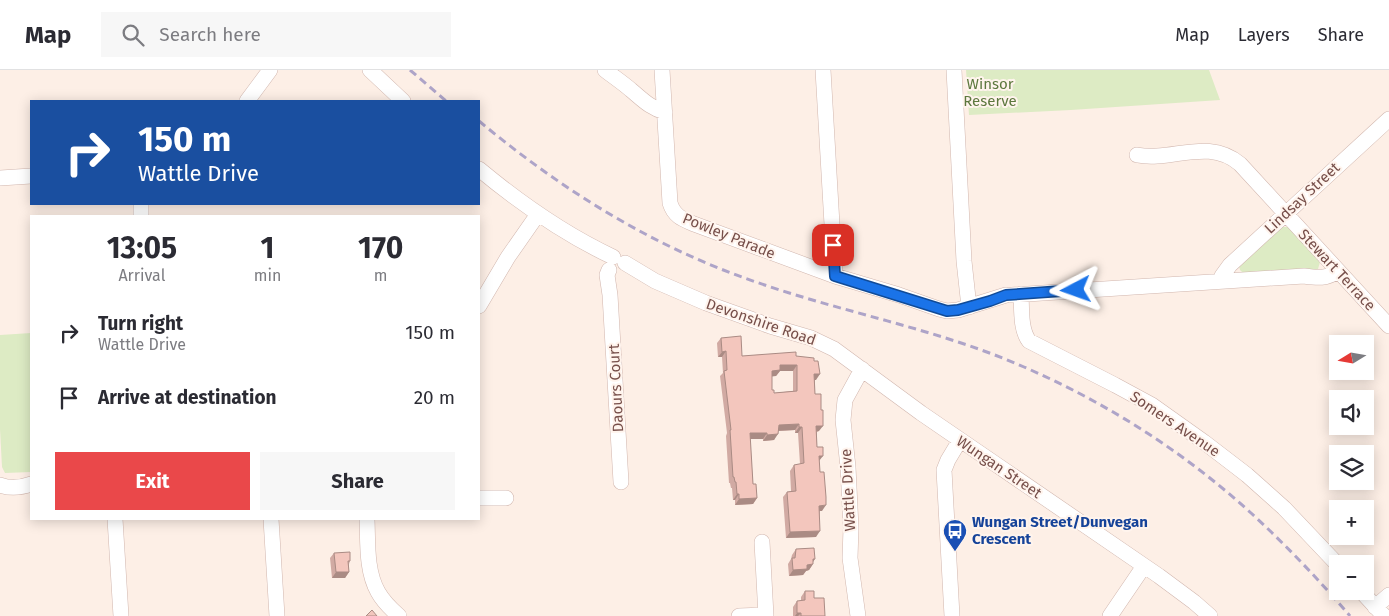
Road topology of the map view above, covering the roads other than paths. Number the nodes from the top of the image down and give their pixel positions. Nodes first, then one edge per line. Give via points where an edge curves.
1 (270, 70) edge
2 (370, 70) edge
3 (605, 70) edge
4 (662, 70) edge
5 (823, 70) edge
6 (954, 70) edge
7 (632, 91) junction
8 (664, 96) junction
9 (248, 100) edge
10 (402, 100) edge
11 (665, 112) junction
12 (1389, 118) edge
13 (1137, 155) dead end
14 (480, 170) edge
15 (30, 176) edge
16 (0, 178) edge
17 (535, 211) junction
18 (1285, 214) junction
19 (615, 267) junction
20 (1335, 267) junction
21 (835, 276) junction
22 (1221, 281) junction
23 (1014, 294) junction
24 (969, 302) junction
25 (480, 304) edge
26 (1389, 326) edge
27 (862, 369) junction
28 (960, 440) junction
29 (0, 478) edge
30 (621, 482) dead end
31 (30, 484) edge
32 (30, 484) edge
33 (0, 485) edge
34 (480, 498) edge
35 (506, 498) dead end
36 (115, 520) edge
37 (271, 520) edge
38 (367, 520) edge
39 (762, 542) dead end
40 (1329, 555) edge
41 (1144, 566) junction
42 (1389, 595) edge
43 (1370, 600) edge
44 (1380, 611) edge
45 (766, 615) edge
46 (121, 616) edge
47 (277, 616) edge
48 (399, 616) edge
49 (739, 616) edge
50 (858, 616) edge
51 (952, 616) edge
52 (1110, 616) edge
53 (1210, 616) edge

1 - 9 street
2 - 10 street
3 - 7 street
4 - 8 street, Powley Parade
5 - 21 street
6 - 24 street
7 - 8 street
7 - 11 street via 646,104
8 - 11 street, Powley Parade
11 - 21 street, Powley Parade via 669,195 674,213 694,224
12 - 18 street, Lindsay Street
13 - 18 street, Stewart Terrace via 1148,157 1193,151 1222,153 1240,164
14 - 17 street, Devonshire Road
15 - 16 street
17 - 19 street, Devonshire Road
17 - 25 street
18 - 20 street, Stewart Terrace
18 - 22 street, Lindsay Street via 1230,265
19 - 27 street, Devonshire Road via 715,307 811,338 834,349
19 - 30 street, Daours Court via 610,295
20 - 22 street via 1304,276
20 - 26 street, Stewart Terrace
21 - 24 street via 947,311 958,310
22 - 23 street
23 - 24 street
23 - 40 street, Somers Avenue via 1029,340 1152,405 1204,442 1277,501
27 - 28 street, Wungan Street
27 - 50 street, Wattle Drive via 845,400 843,420 852,528 850,558
28 - 41 street, Wungan Street
28 - 51 street via 944,470
29 - 31 street
32 - 33 street via 13,488
34 - 35 street
36 - 46 street
37 - 47 street
38 - 48 street via 373,581 382,598
39 - 45 street
41 - 52 street
41 - 53 street, Wungan Street
42 - 44 street
43 - 44 street
45 - 49 street

